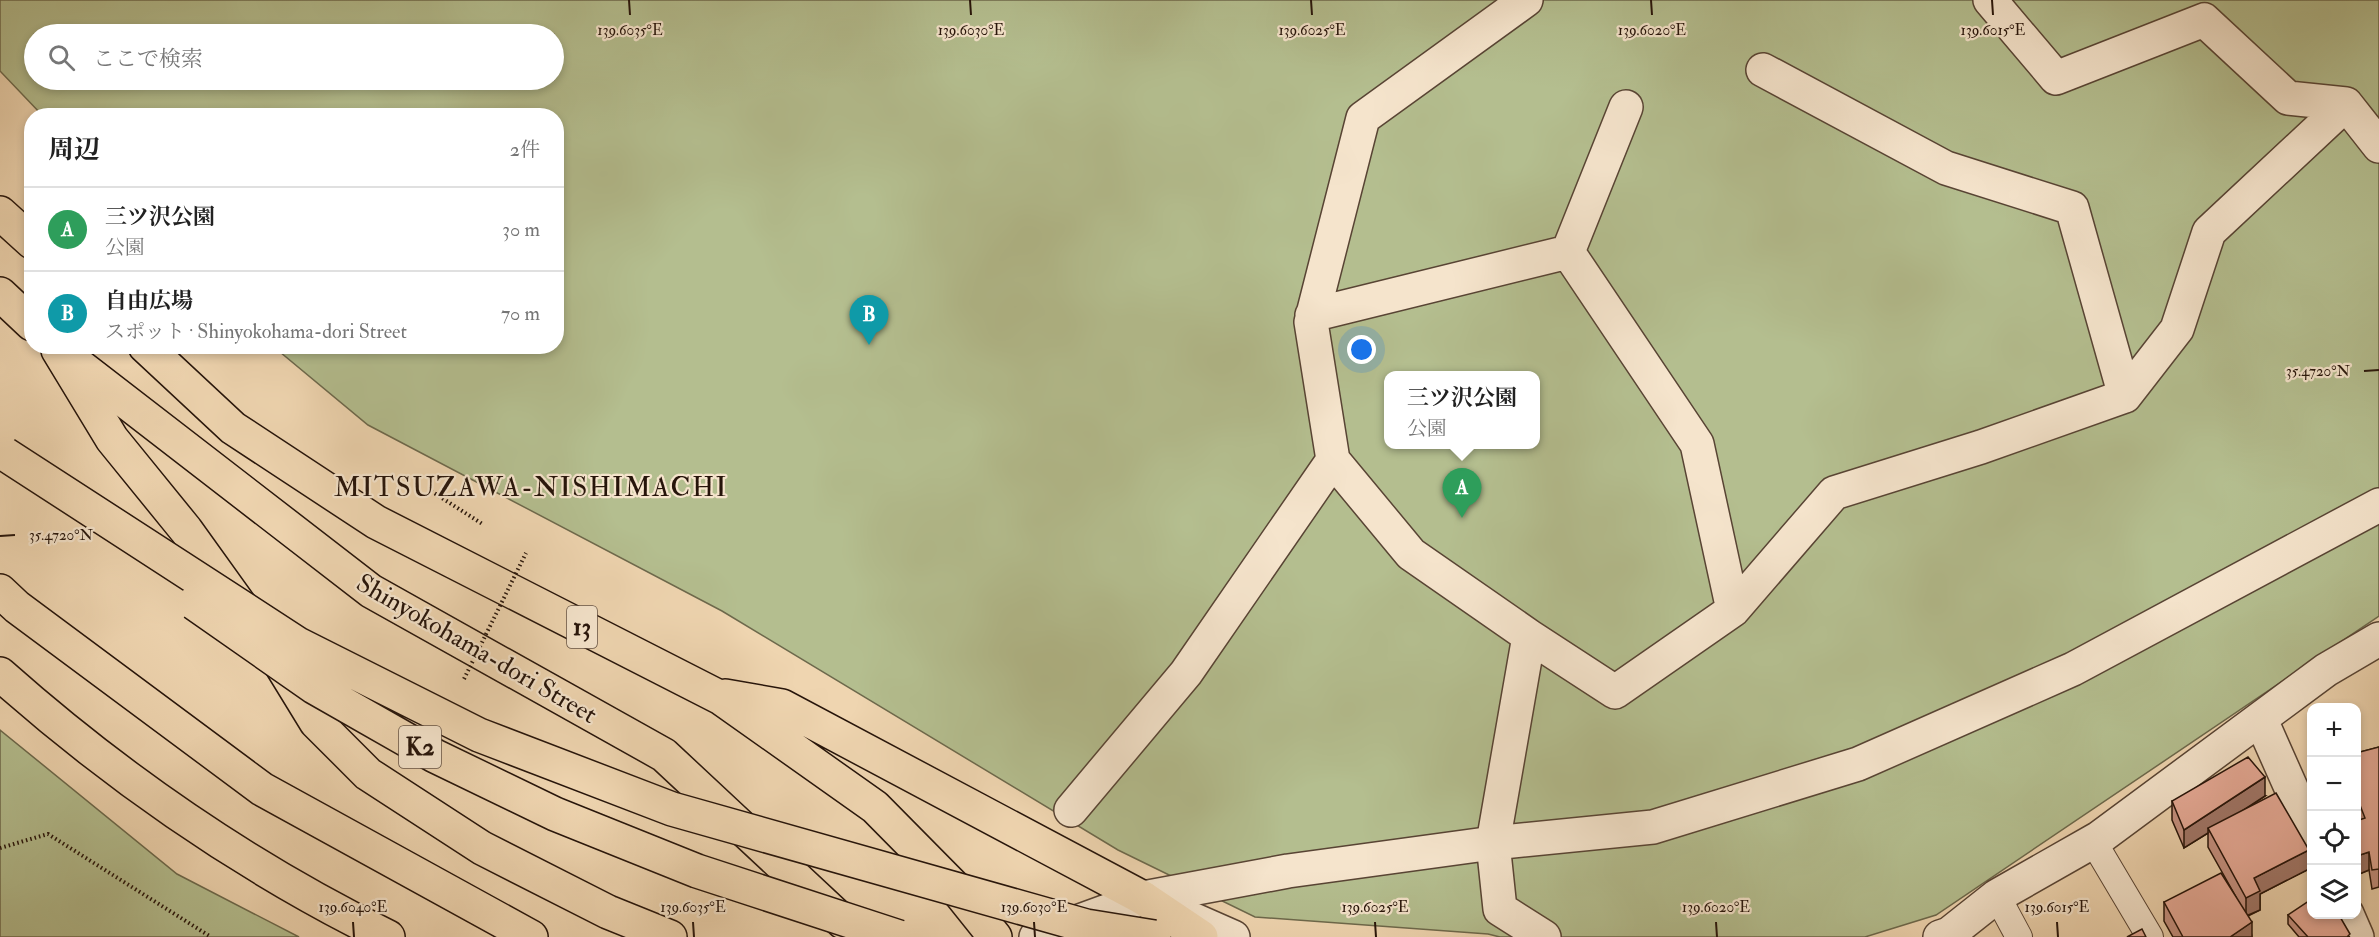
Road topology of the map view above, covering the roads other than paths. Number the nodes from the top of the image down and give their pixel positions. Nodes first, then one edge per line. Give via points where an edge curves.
1 (1526, 0) edge
2 (1990, 0) edge
3 (1763, 70) dead end
4 (2346, 104) junction
5 (1626, 107) dead end
6 (2379, 146) edge
7 (0, 213) edge
8 (24, 235) edge
9 (1568, 252) junction
10 (0, 294) edge
11 (1312, 315) junction
12 (24, 316) edge
13 (61, 354) edge
14 (65, 354) edge
15 (154, 354) edge
16 (2125, 396) junction
17 (2, 452) edge
18 (1333, 460) junction
19 (2379, 505) edge
20 (0, 591) edge
21 (1733, 610) junction
22 (1529, 636) junction
23 (2379, 639) edge
24 (0, 674) edge
25 (711, 693) junction
26 (2261, 720) junction
27 (1071, 810) dead end
28 (2307, 824) edge
29 (2093, 841) junction
30 (1493, 843) junction
31 (1997, 896) junction
32 (1143, 898) junction
33 (2349, 919) edge
34 (388, 937) edge
35 (531, 937) edge
36 (670, 937) edge
37 (860, 937) edge
38 (899, 937) edge
39 (995, 937) edge
40 (1036, 937) edge
41 (1154, 937) edge
42 (1201, 937) edge
43 (1233, 937) edge
44 (1544, 937) edge
45 (1940, 937) edge
46 (2019, 937) edge
47 (2150, 937) edge
48 (2357, 937) edge

1 - 11 street via 1363,118
2 - 4 street via 2056,78 2204,20 2288,98
3 - 16 street via 1946,168 2072,208
4 - 6 street
4 - 16 street via 2209,232 2177,329
5 - 9 street
7 - 8 main road
9 - 11 street
9 - 21 street via 1697,444
10 - 12 main road
11 - 18 street
13 - 36 main road via 112,439 193,539 269,646 316,722 368,774 482,848 608,912
14 - 37 main road, Shinyokohama-dori Street via 371,591 664,756
15 - 25 main road, 13 via 234,428 376,522
16 - 21 street via 1834,493
17 - 38 main road, K2, bridge via 181,593 285,667 435,756 555,814 697,871
17 - 41 main road, bridge via 298,644 479,735 672,809 1086,926
18 - 22 street via 1411,554
18 - 27 street via 1186,673
19 - 30 street via 2073,669 1858,764 1653,827
20 - 35 main road via 262,789
21 - 22 street via 1615,692
22 - 30 street
23 - 26 street via 2326,670
24 - 34 main road via 43,712 166,804 255,863
25 - 32 main road via 782,706
25 - 39 main road, 13 via 876,807 958,892
26 - 28 street
26 - 29 street
29 - 31 street
29 - 47 lane
30 - 32 street via 1288,871
30 - 44 street via 1500,909
31 - 45 street
31 - 46 lane
32 - 40 street
32 - 42 main road
32 - 43 street
33 - 48 street

